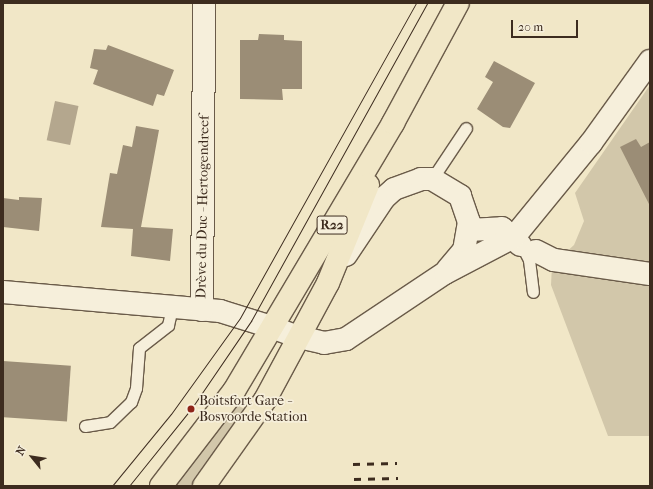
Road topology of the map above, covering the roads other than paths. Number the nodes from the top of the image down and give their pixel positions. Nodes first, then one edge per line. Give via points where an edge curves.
1 (204, 3) edge
2 (458, 3) edge
3 (650, 61) edge
4 (393, 123) junction
5 (466, 128) dead end
6 (432, 179) junction
7 (469, 230) junction
8 (525, 246) junction
9 (445, 273) junction
10 (650, 274) edge
11 (328, 283) junction
12 (3, 292) edge
13 (533, 292) dead end
14 (172, 307) junction
15 (202, 310) junction
16 (271, 327) junction
17 (299, 337) junction
18 (84, 426) dead end
19 (161, 486) edge
20 (204, 486) edge

1 - 15 street, Drève du Duc - Hertogendreef
2 - 4 main road, R22
3 - 8 street via 591,143
4 - 11 main road, R22
4 - 16 main road, R22
5 - 6 lane
6 - 7 street via 460,196 466,206
6 - 11 street via 408,183 384,198
7 - 8 street via 502,228
7 - 9 street via 464,250
8 - 9 street
8 - 10 street via 554,260
8 - 13 lane
9 - 17 street, Drève du Duc - Hertogendreef via 346,339 324,342
11 - 17 main road, R22
12 - 14 street
14 - 15 street
14 - 18 lane via 168,325 139,348 136,388 131,402 110,422
15 - 16 street, Drève du Duc - Hertogendreef via 227,312
16 - 17 street, Drève du Duc - Hertogendreef
16 - 19 main road, R22 via 234,391
17 - 20 main road, R22 via 263,404

